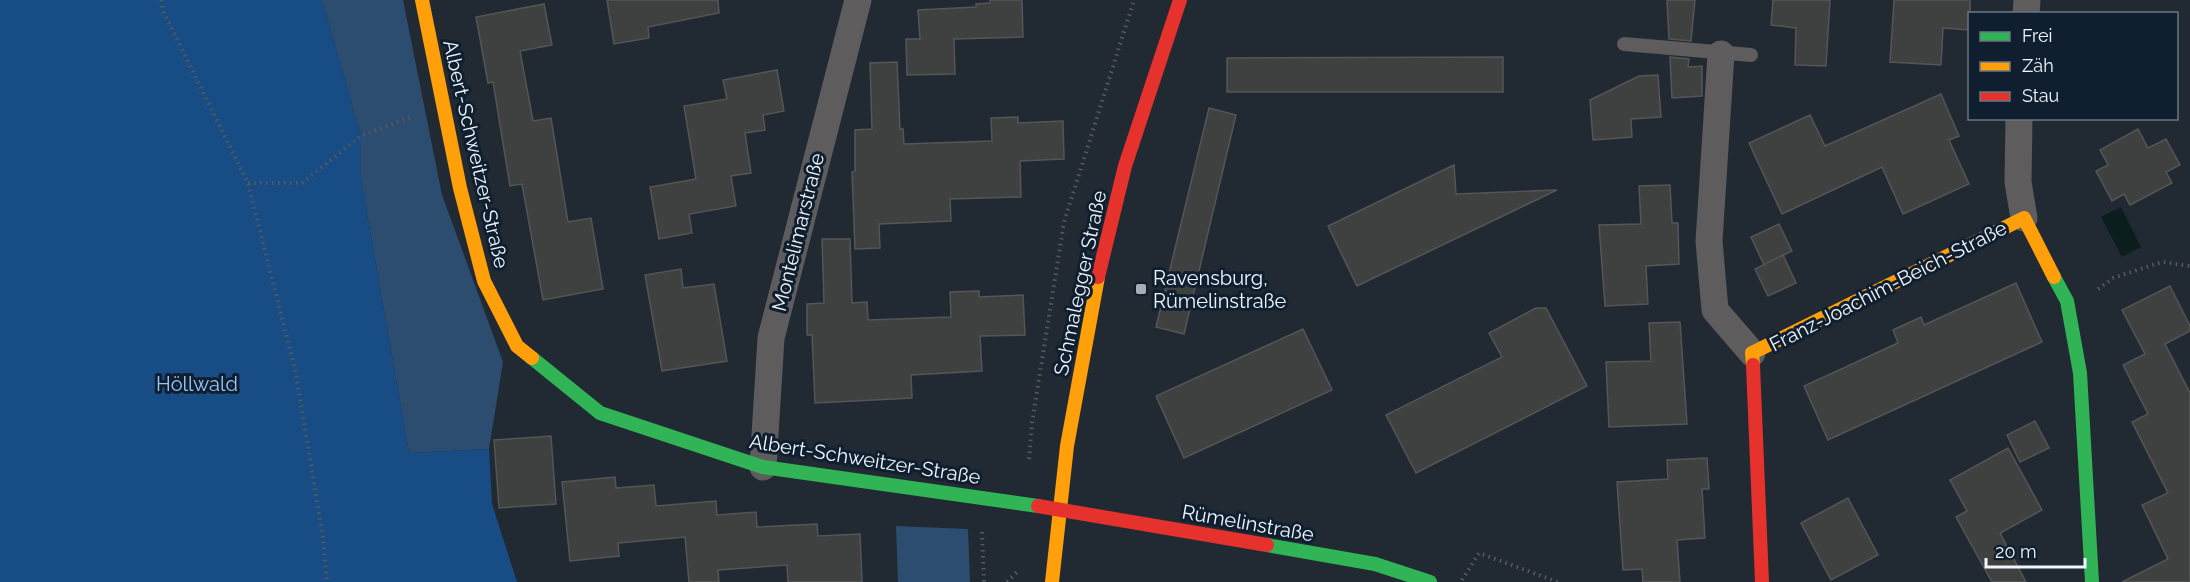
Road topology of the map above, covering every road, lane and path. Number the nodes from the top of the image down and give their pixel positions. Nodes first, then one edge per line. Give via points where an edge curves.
1 (161, 0) edge
2 (422, 0) edge
3 (858, 0) edge
4 (1180, 0) edge
5 (1624, 44) dead end
6 (1720, 54) junction
7 (1750, 55) dead end
8 (441, 105) junction
9 (2019, 120) edge
10 (248, 183) junction
11 (2024, 218) junction
12 (2190, 266) edge
13 (2067, 301) junction
14 (1752, 353) junction
15 (763, 467) junction
16 (981, 498) junction
17 (1058, 509) junction
18 (327, 582) edge
19 (984, 582) edge
20 (1052, 582) edge
21 (1430, 582) edge
22 (1461, 582) edge
23 (1558, 582) edge
24 (1762, 582) edge
25 (2092, 582) edge

1 - 10 path
2 - 8 street, Albert-Schweitzer-Straße
3 - 15 street, Montelimarstraße via 771,338
4 - 17 street, Schmalegger Straße via 1110,220
5 - 6 lane
6 - 7 lane
6 - 14 street, Franz-Joachim-Beich-Straße via 1709,241 1715,310
8 - 10 path via 362,136 302,183
8 - 15 street, Albert-Schweitzer-Straße via 484,281 517,346 600,413
9 - 11 street, Franz-Joachim-Beich-Straße via 2018,182
10 - 18 path via 296,374
11 - 13 street, Franz-Joachim-Beich-Straße
11 - 14 street, Franz-Joachim-Beich-Straße
12 - 13 path via 2162,262 2113,278 2092,294
13 - 25 street, Franz-Joachim-Beich-Straße via 2080,373
14 - 24 street, Franz-Joachim-Beich-Straße
15 - 16 street, Albert-Schweitzer-Straße
16 - 17 street, Albert-Schweitzer-Straße
16 - 19 path
17 - 20 street, Schmalegger Straße
17 - 21 street, Rümelinstraße via 1375,564
22 - 23 path via 1479,553

